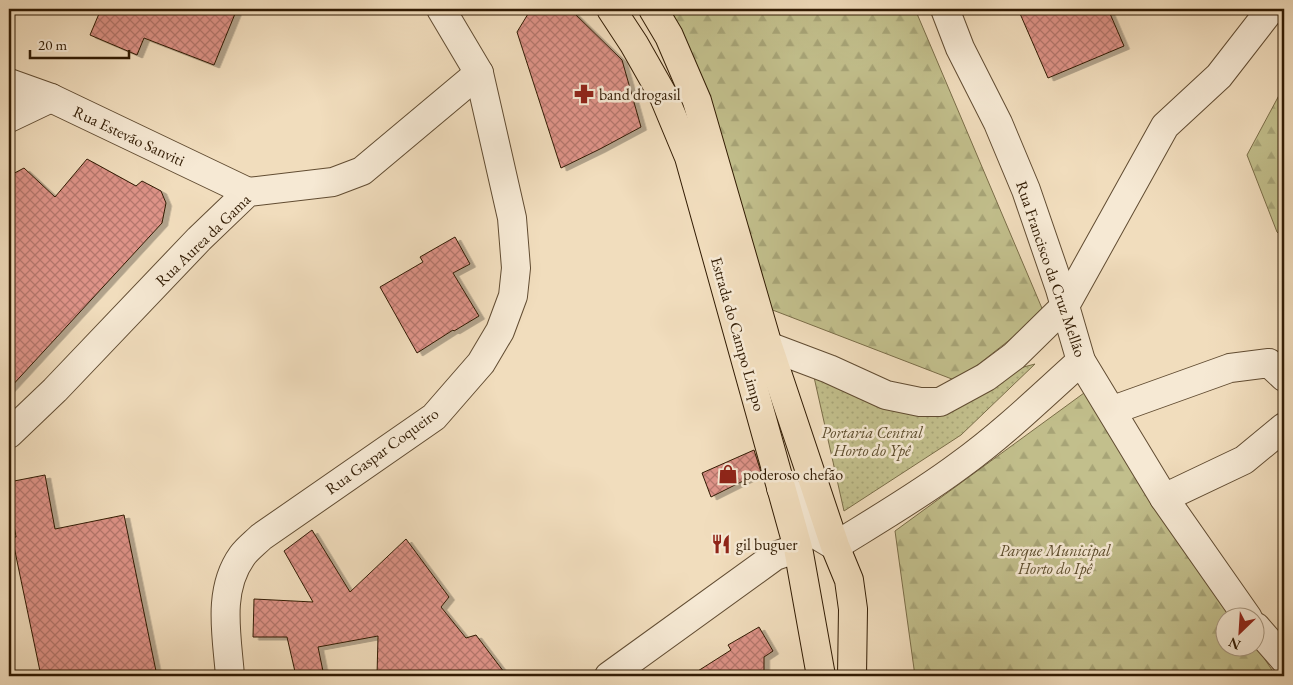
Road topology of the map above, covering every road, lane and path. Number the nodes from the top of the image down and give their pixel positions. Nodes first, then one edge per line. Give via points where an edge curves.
1 (441, 9) edge
2 (611, 9) edge
3 (653, 9) edge
4 (945, 9) edge
5 (1271, 9) edge
6 (479, 73) junction
7 (9, 83) edge
8 (51, 98) junction
9 (9, 118) edge
10 (248, 192) junction
11 (1065, 306) junction
12 (768, 346) junction
13 (1081, 361) junction
14 (1284, 377) edge
15 (1113, 410) junction
16 (1284, 427) edge
17 (9, 434) edge
18 (781, 488) junction
19 (1164, 498) junction
20 (835, 546) junction
21 (798, 548) junction
22 (1241, 608) edge
23 (1266, 638) edge
24 (1284, 659) edge
25 (230, 676) edge
26 (609, 676) edge
27 (821, 676) edge
28 (852, 676) edge

1 - 6 street, Rua Gaspar Coqueiro
2 - 18 main road, Estrada do Campo Limpo via 664,97 689,157
3 - 12 main road, Estrada do Campo Limpo via 669,36 697,101
4 - 11 street, Rua Francisco da Cruz Mellão via 1026,190
5 - 11 street via 1219,76 1165,126
6 - 10 street, Rua Aurea da Gama via 362,171 333,182
6 - 25 street, Rua Gaspar Coqueiro via 512,218 516,268 513,296 500,331 481,364 434,417 261,537 242,556 229,580 225,602
7 - 8 street, Rua Estevão Sanviti
8 - 9 street
8 - 10 street, Rua Estevão Sanviti
10 - 17 street, Rua Aurea da Gama
11 - 12 street via 1014,356 986,377 940,402 920,402 886,395
11 - 13 street, Rua Francisco da Cruz Mellão
12 - 20 main road, Estrada do Campo Limpo
13 - 15 street, Rua Francisco da Cruz Mellão
13 - 20 street via 961,465
14 - 15 street via 1269,363 1230,368
15 - 19 street, Rua Francisco da Cruz Mellão
16 - 19 street via 1244,460
18 - 20 street via 803,500 815,534
18 - 21 main road, Estrada do Campo Limpo
19 - 22 street, Rua Francisco da Cruz Mellão
20 - 28 main road, Estrada do Campo Limpo via 849,580 853,609
21 - 26 street via 775,556
21 - 27 main road, Estrada do Campo Limpo
23 - 24 street

